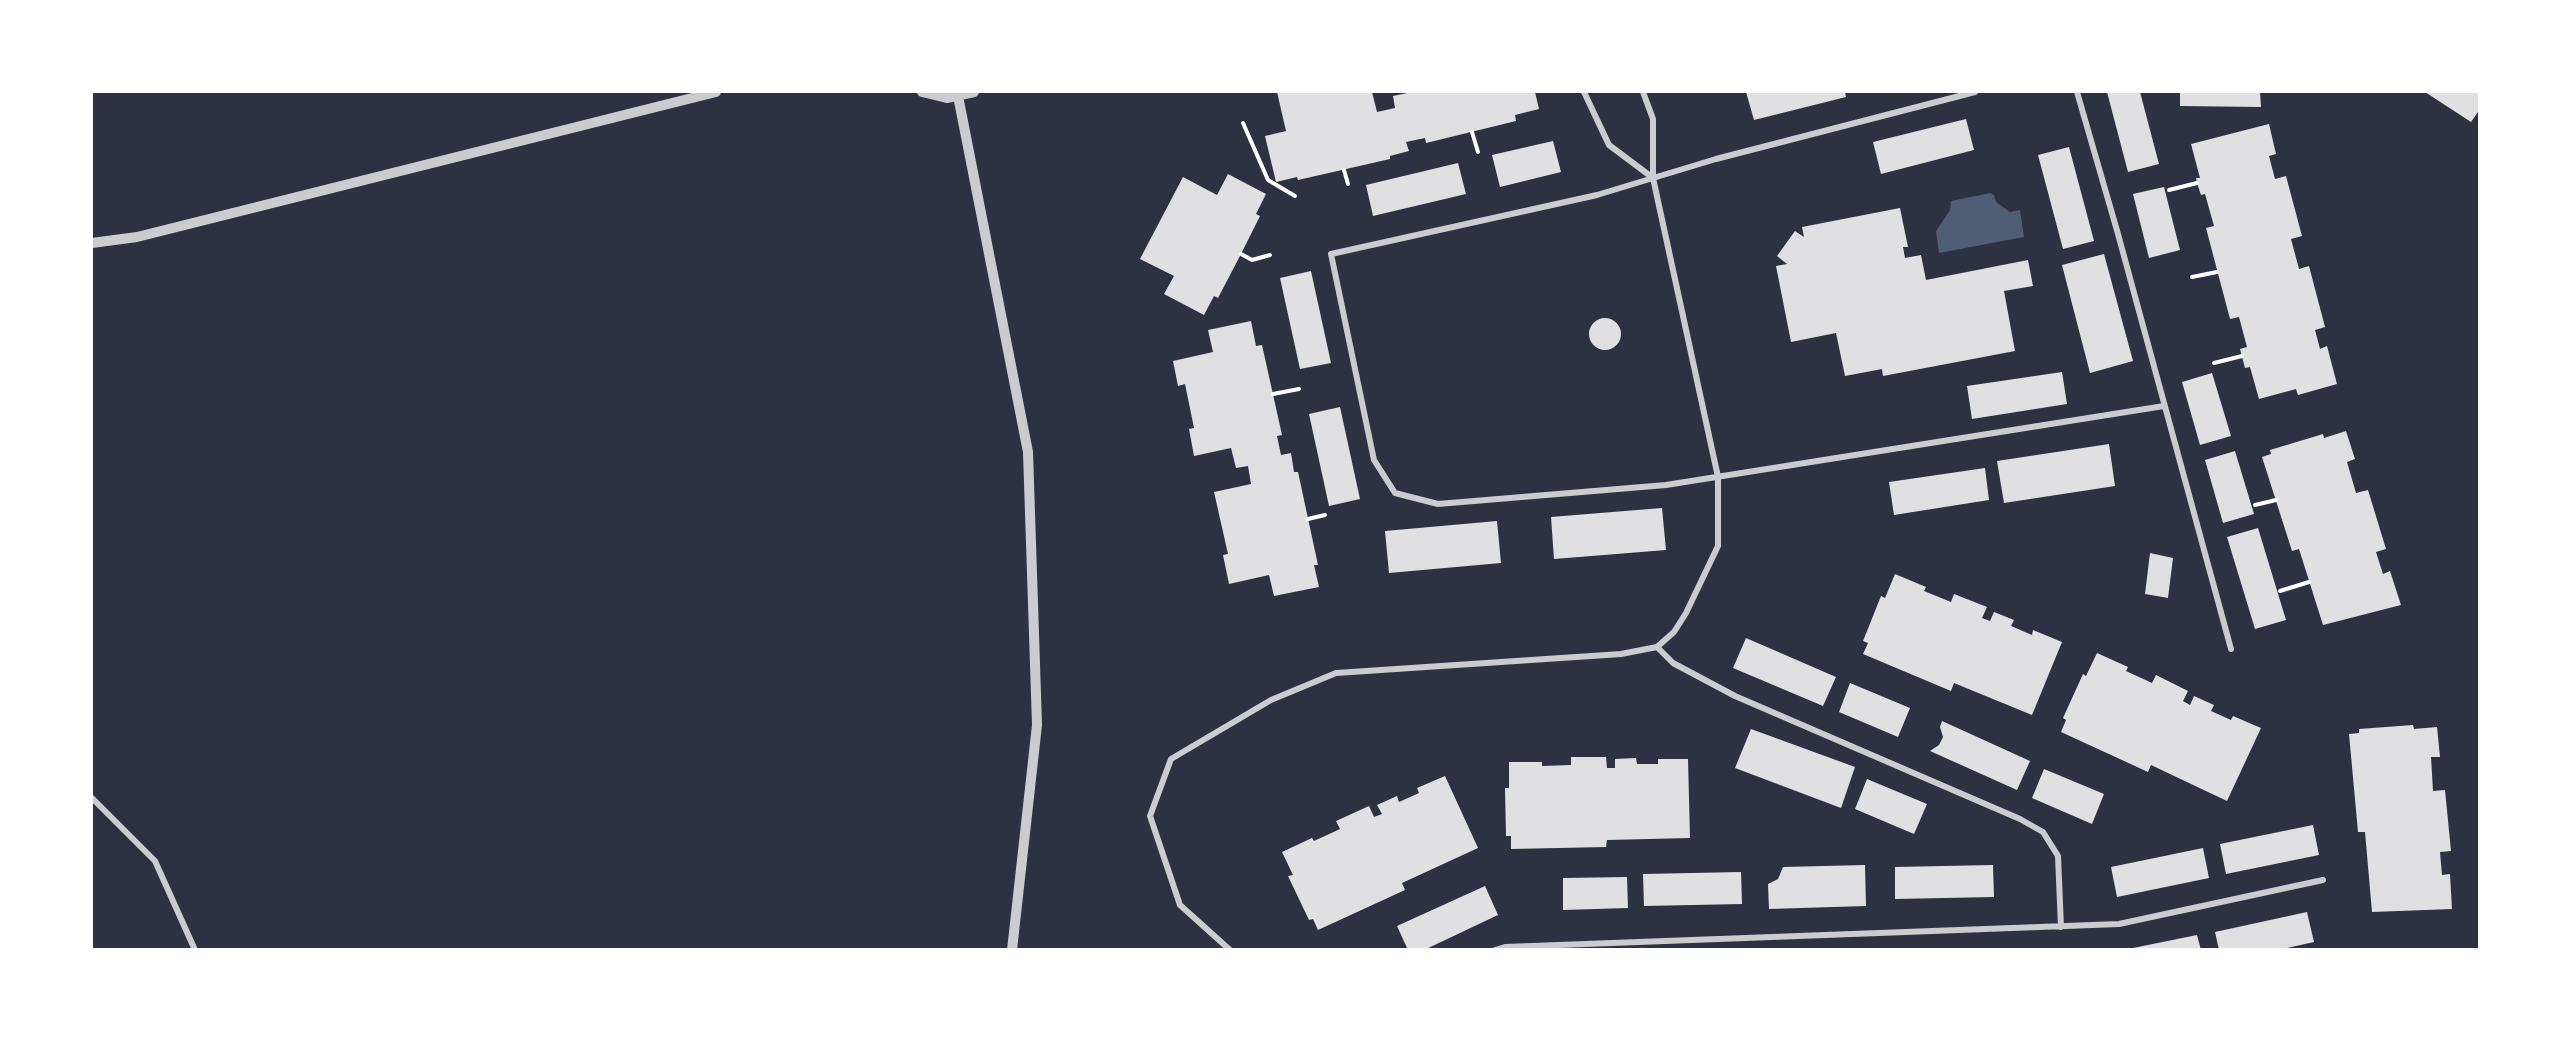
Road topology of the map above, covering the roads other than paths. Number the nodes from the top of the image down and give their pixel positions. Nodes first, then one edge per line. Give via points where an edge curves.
1 (716, 92) edge
2 (922, 92) edge
3 (974, 92) edge
4 (1584, 92) edge
5 (1643, 92) edge
6 (1975, 92) edge
7 (2077, 92) edge
8 (958, 96) junction
9 (1653, 178) junction
10 (92, 243) edge
11 (2164, 406) junction
12 (1718, 477) junction
13 (1656, 647) junction
14 (2231, 649) dead end
15 (92, 798) edge
16 (2323, 880) dead end
17 (2061, 927) junction
18 (195, 950) edge
19 (1012, 950) edge
20 (1230, 950) edge
21 (1495, 950) edge

1 - 10 street via 137,237
2 - 8 street via 947,98
3 - 8 street
4 - 9 street via 1609,145
5 - 9 street via 1653,119
6 - 9 street
7 - 11 street
8 - 19 street via 1028,452 1037,726
9 - 12 street
9 - 12 street via 1597,195 1331,255 1374,460 1395,493 1438,504
11 - 12 street
11 - 14 street
12 - 13 street via 1718,546 1686,614 1674,632
13 - 17 street via 1673,663 1736,696 2043,832 2058,856
13 - 20 street via 1568,659 1336,673 1271,700 1171,759 1150,816 1180,905
15 - 18 street via 155,861
16 - 17 street via 2119,924
17 - 21 street via 1505,946

